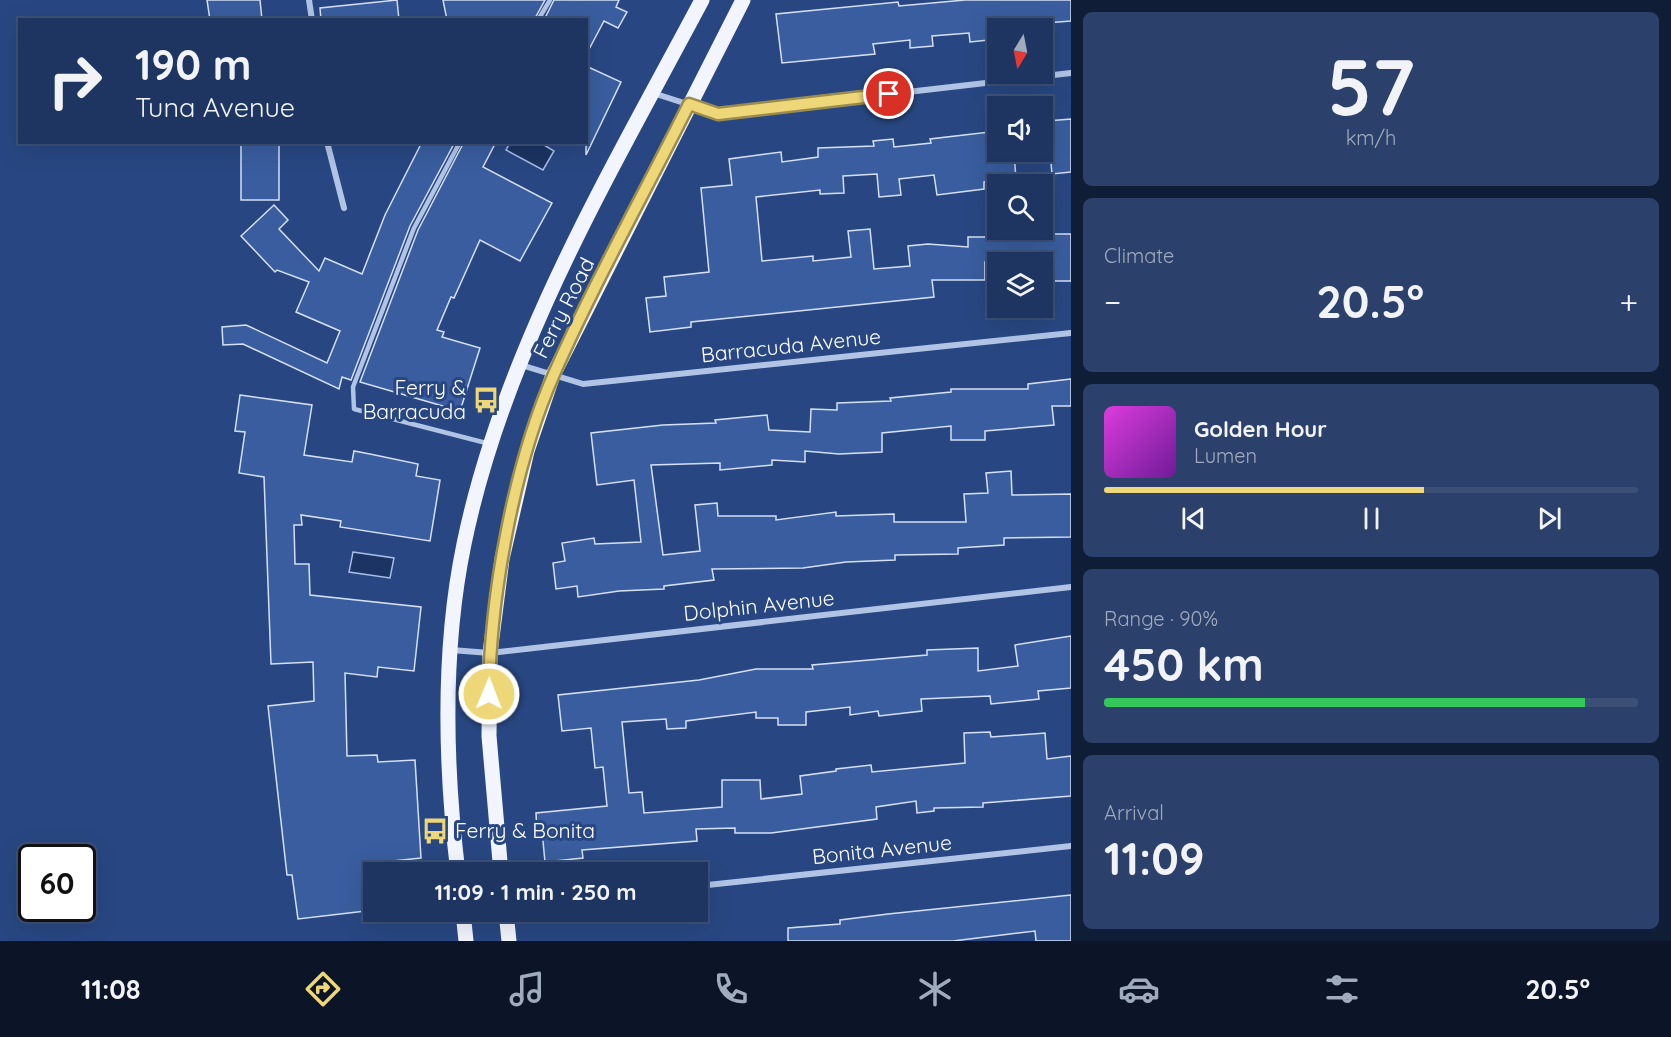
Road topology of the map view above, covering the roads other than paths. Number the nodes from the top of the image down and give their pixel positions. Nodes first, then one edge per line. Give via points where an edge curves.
1 (309, 0) edge
2 (550, 0) edge
3 (702, 0) edge
4 (743, 0) edge
5 (312, 18) edge
6 (539, 18) edge
7 (1071, 73) edge
8 (652, 93) junction
9 (689, 104) junction
10 (328, 144) edge
11 (459, 144) edge
12 (344, 208) dead end
13 (1071, 333) edge
14 (518, 364) junction
15 (553, 375) junction
16 (490, 444) junction
17 (1071, 587) edge
18 (450, 650) junction
19 (490, 653) junction
20 (1071, 846) edge
21 (457, 862) edge
22 (500, 862) edge
23 (708, 885) edge
24 (465, 922) edge
25 (507, 922) edge
26 (466, 941) edge
27 (509, 941) edge

1 - 5 street
2 - 6 lane
3 - 8 main road, Ferry Road
4 - 9 main road, Ferry Road
7 - 9 street via 718,114
8 - 9 street
8 - 14 main road, Ferry Road
9 - 15 main road, Ferry Road
10 - 12 street
11 - 16 lane via 414,228 353,387 354,409
13 - 15 street, Barracuda Avenue via 583,384
14 - 15 street, Barracuda Avenue
14 - 16 main road, Ferry Road
15 - 19 main road, Ferry Road via 527,451 502,559
16 - 18 main road, Ferry Road via 464,545
17 - 19 street, Dolphin Avenue
18 - 19 street, Dolphin Avenue
18 - 21 main road, Ferry Road via 452,812
19 - 22 main road, Ferry Road via 489,736
20 - 23 street, Bonita Avenue
24 - 26 main road
25 - 27 main road

